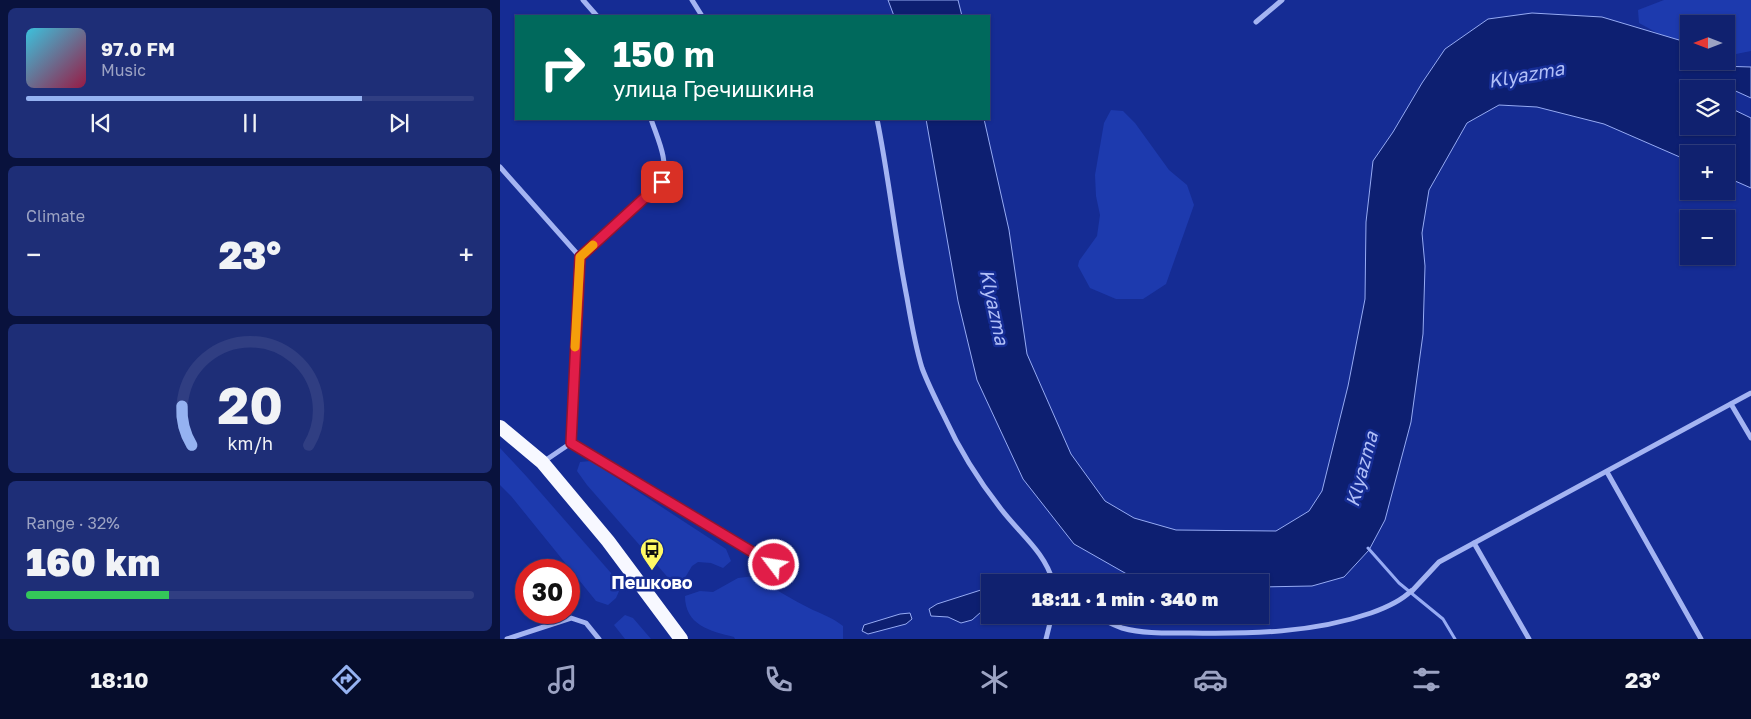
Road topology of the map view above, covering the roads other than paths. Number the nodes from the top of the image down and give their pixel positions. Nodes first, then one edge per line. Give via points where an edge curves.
1 (583, 0) edge
2 (692, 0) edge
3 (1282, 0) edge
4 (596, 15) edge
5 (701, 15) edge
6 (1256, 22) dead end
7 (651, 120) edge
8 (877, 120) edge
9 (500, 166) edge
10 (580, 257) junction
11 (1751, 393) edge
12 (1731, 404) junction
13 (500, 427) edge
14 (1751, 438) edge
15 (571, 443) junction
16 (542, 462) junction
17 (1608, 472) junction
18 (1474, 543) junction
19 (774, 565) dead end
20 (1051, 574) edge
21 (1050, 624) edge
22 (1113, 624) edge
23 (507, 639) edge
24 (599, 639) edge
25 (681, 639) edge
26 (1046, 639) edge
27 (1529, 639) edge
28 (1701, 639) edge

1 - 4 street
2 - 5 street
3 - 6 street
7 - 10 street via 666,163 662,182
8 - 20 street via 913,336 923,369 945,419 969,461 1000,508 1042,555
9 - 10 street
10 - 15 street
11 - 12 street
12 - 14 street
12 - 17 street
13 - 16 highway
15 - 16 street
15 - 19 street
16 - 25 highway via 608,540
17 - 18 street
17 - 28 street
18 - 22 street via 1439,562 1410,592 1389,606 1355,618 1277,632 1225,634 1148,632
18 - 27 street
21 - 26 street
23 - 24 street via 571,618 586,623

